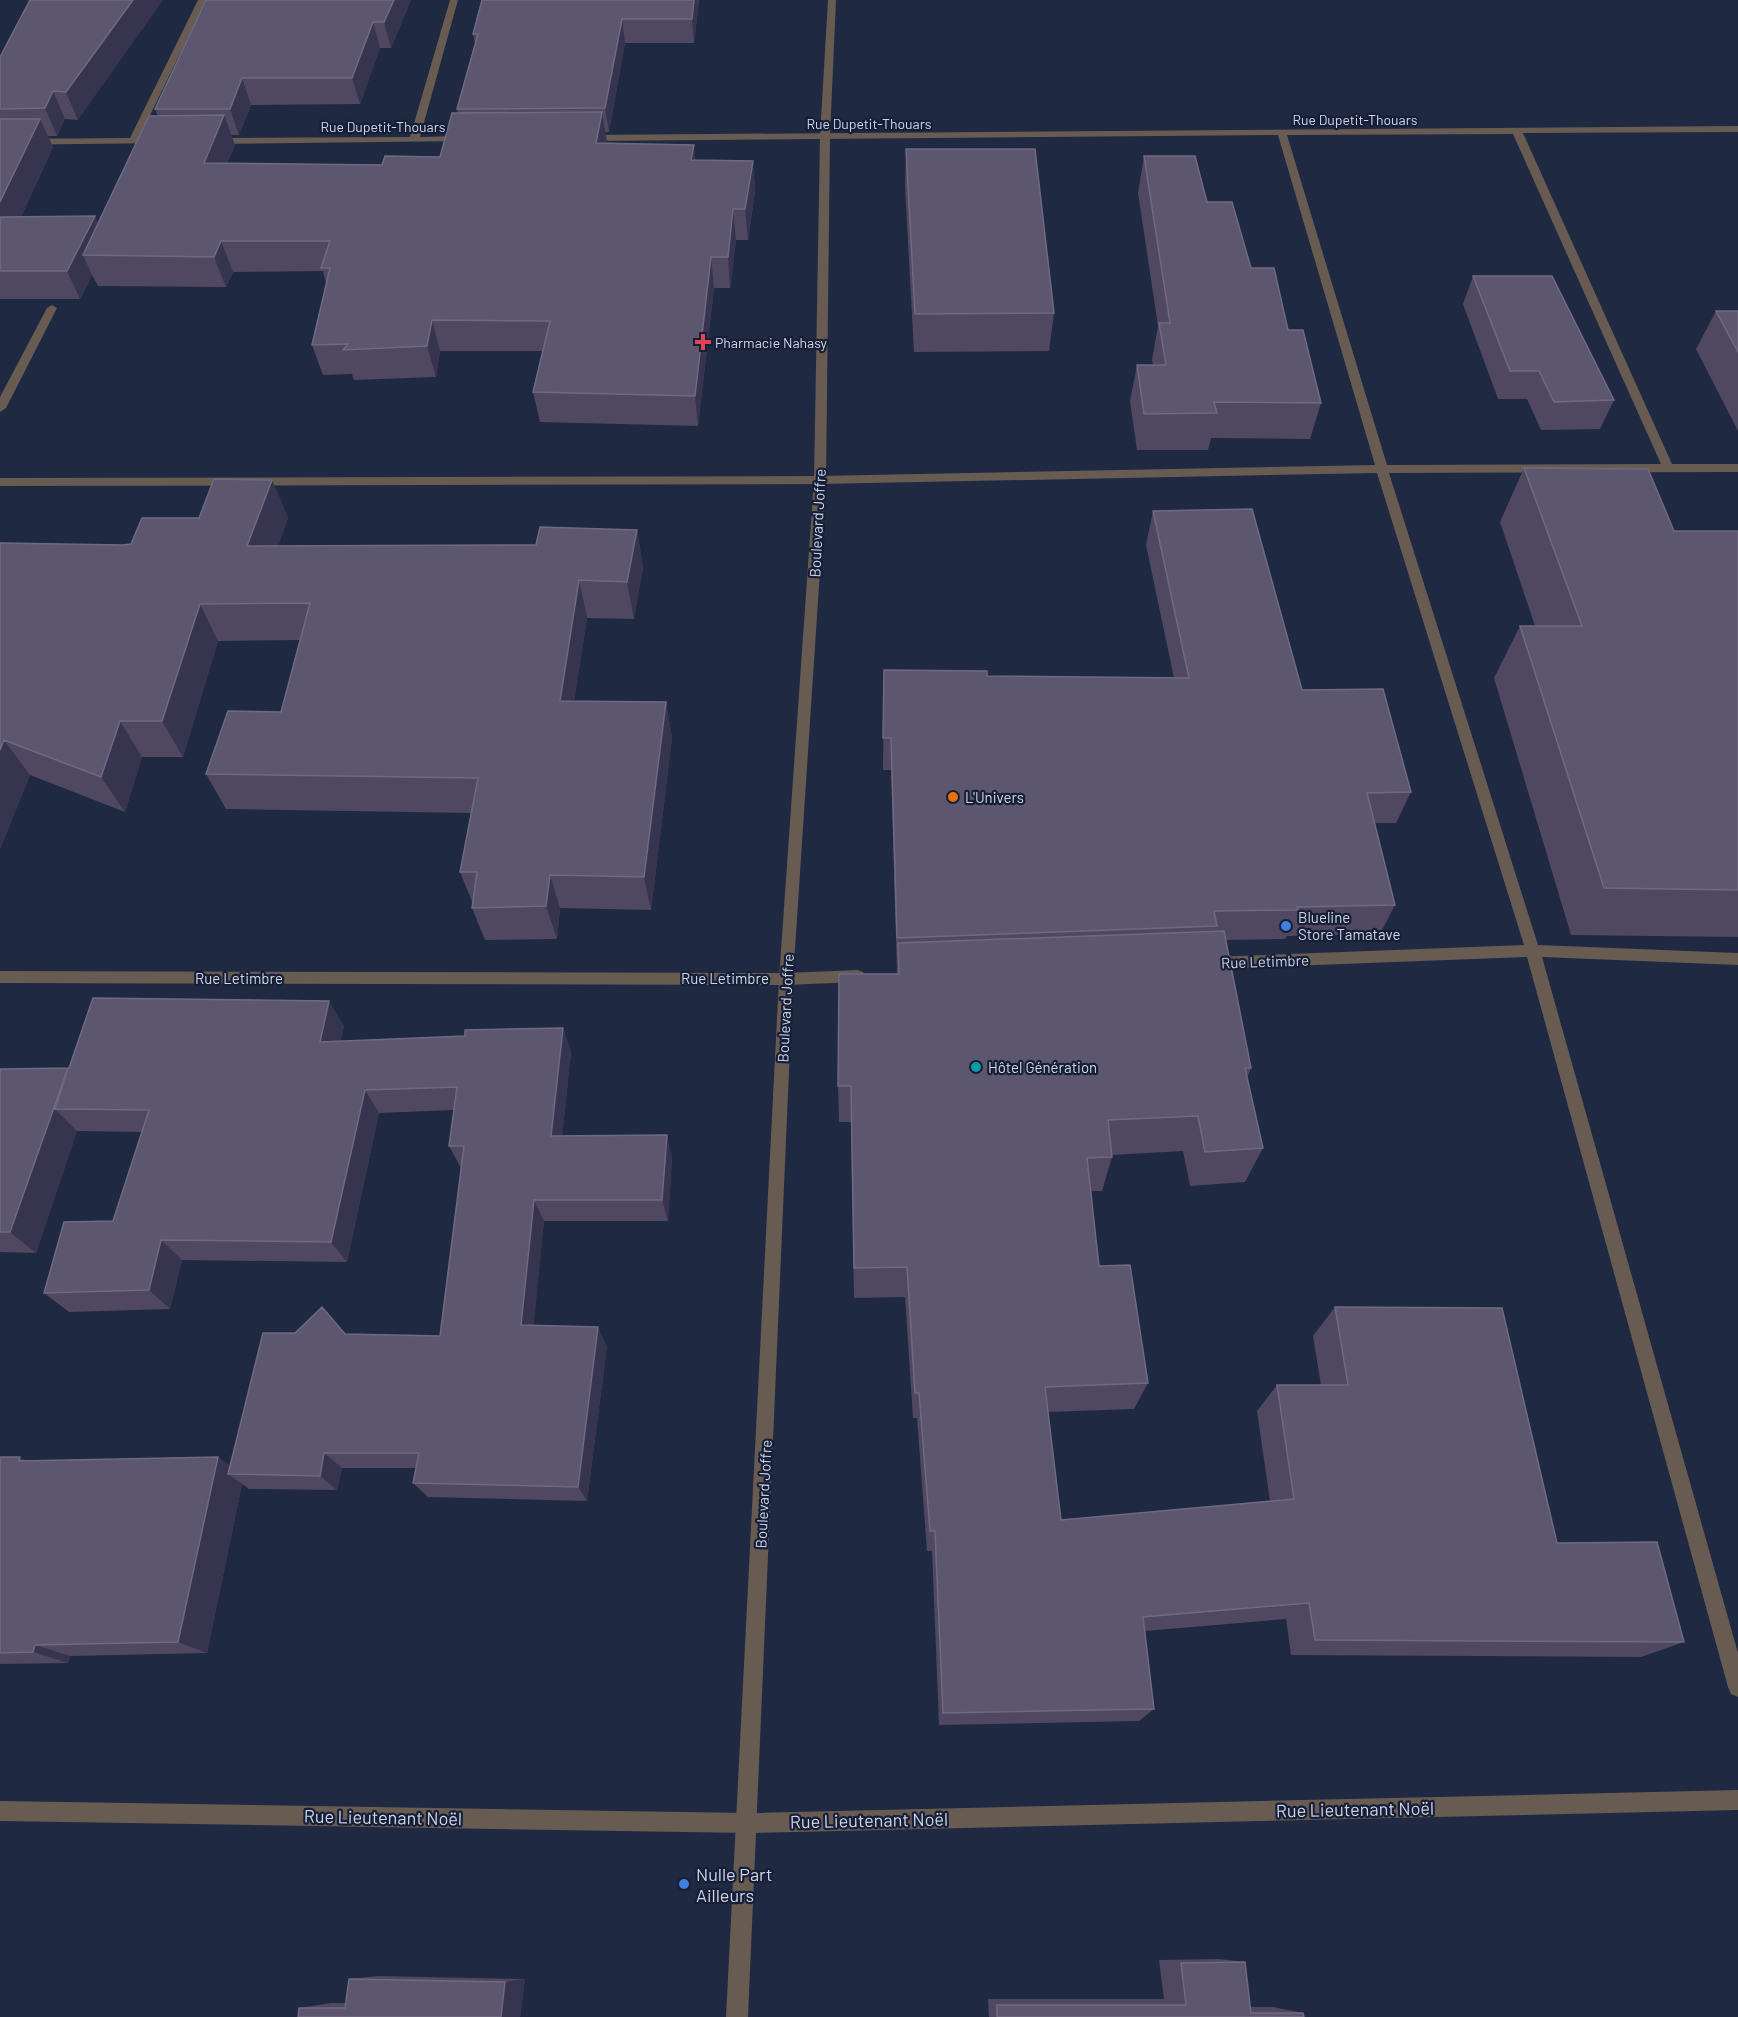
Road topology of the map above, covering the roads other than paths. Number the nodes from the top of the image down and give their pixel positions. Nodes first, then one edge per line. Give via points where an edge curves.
1 (202, 0) edge
2 (454, 0) edge
3 (832, 0) edge
4 (1738, 129) edge
5 (1517, 131) junction
6 (1282, 133) junction
7 (825, 136) junction
8 (578, 138) edge
9 (472, 139) edge
10 (414, 140) junction
11 (133, 141) junction
12 (168, 141) edge
13 (203, 141) edge
14 (0, 142) edge
15 (52, 308) dead end
16 (0, 408) edge
17 (1668, 468) junction
18 (1738, 468) edge
19 (1382, 469) junction
20 (820, 480) junction
21 (0, 482) edge
22 (1533, 951) junction
23 (1738, 959) edge
24 (1201, 963) edge
25 (869, 975) edge
26 (0, 977) edge
27 (786, 979) junction
28 (1738, 1687) edge
29 (1738, 1800) edge
30 (0, 1811) edge
31 (748, 1823) junction
32 (737, 2017) edge

1 - 11 street
2 - 10 street
3 - 7 street, Boulevard Joffre
4 - 5 street, Rue Dupetit-Thouars
5 - 6 street, Rue Dupetit-Thouars
5 - 17 street
6 - 7 street, Rue Dupetit-Thouars
6 - 19 street
7 - 8 street, Rue Dupetit-Thouars
7 - 20 street, Boulevard Joffre
9 - 10 street, Rue Dupetit-Thouars
10 - 13 street, Rue Dupetit-Thouars
11 - 12 street
11 - 14 street
15 - 16 street
17 - 18 street
17 - 19 street
19 - 20 street
19 - 22 street
20 - 21 street
20 - 27 street, Boulevard Joffre
22 - 23 street, Rue Letimbre
22 - 24 street, Rue Letimbre
22 - 28 street
25 - 27 street, Rue Letimbre
26 - 27 street, Rue Letimbre
27 - 31 street, Boulevard Joffre
29 - 31 street, Rue Lieutenant Noël
30 - 31 street, Rue Lieutenant Noël
31 - 32 street, Boulevard Joffre

